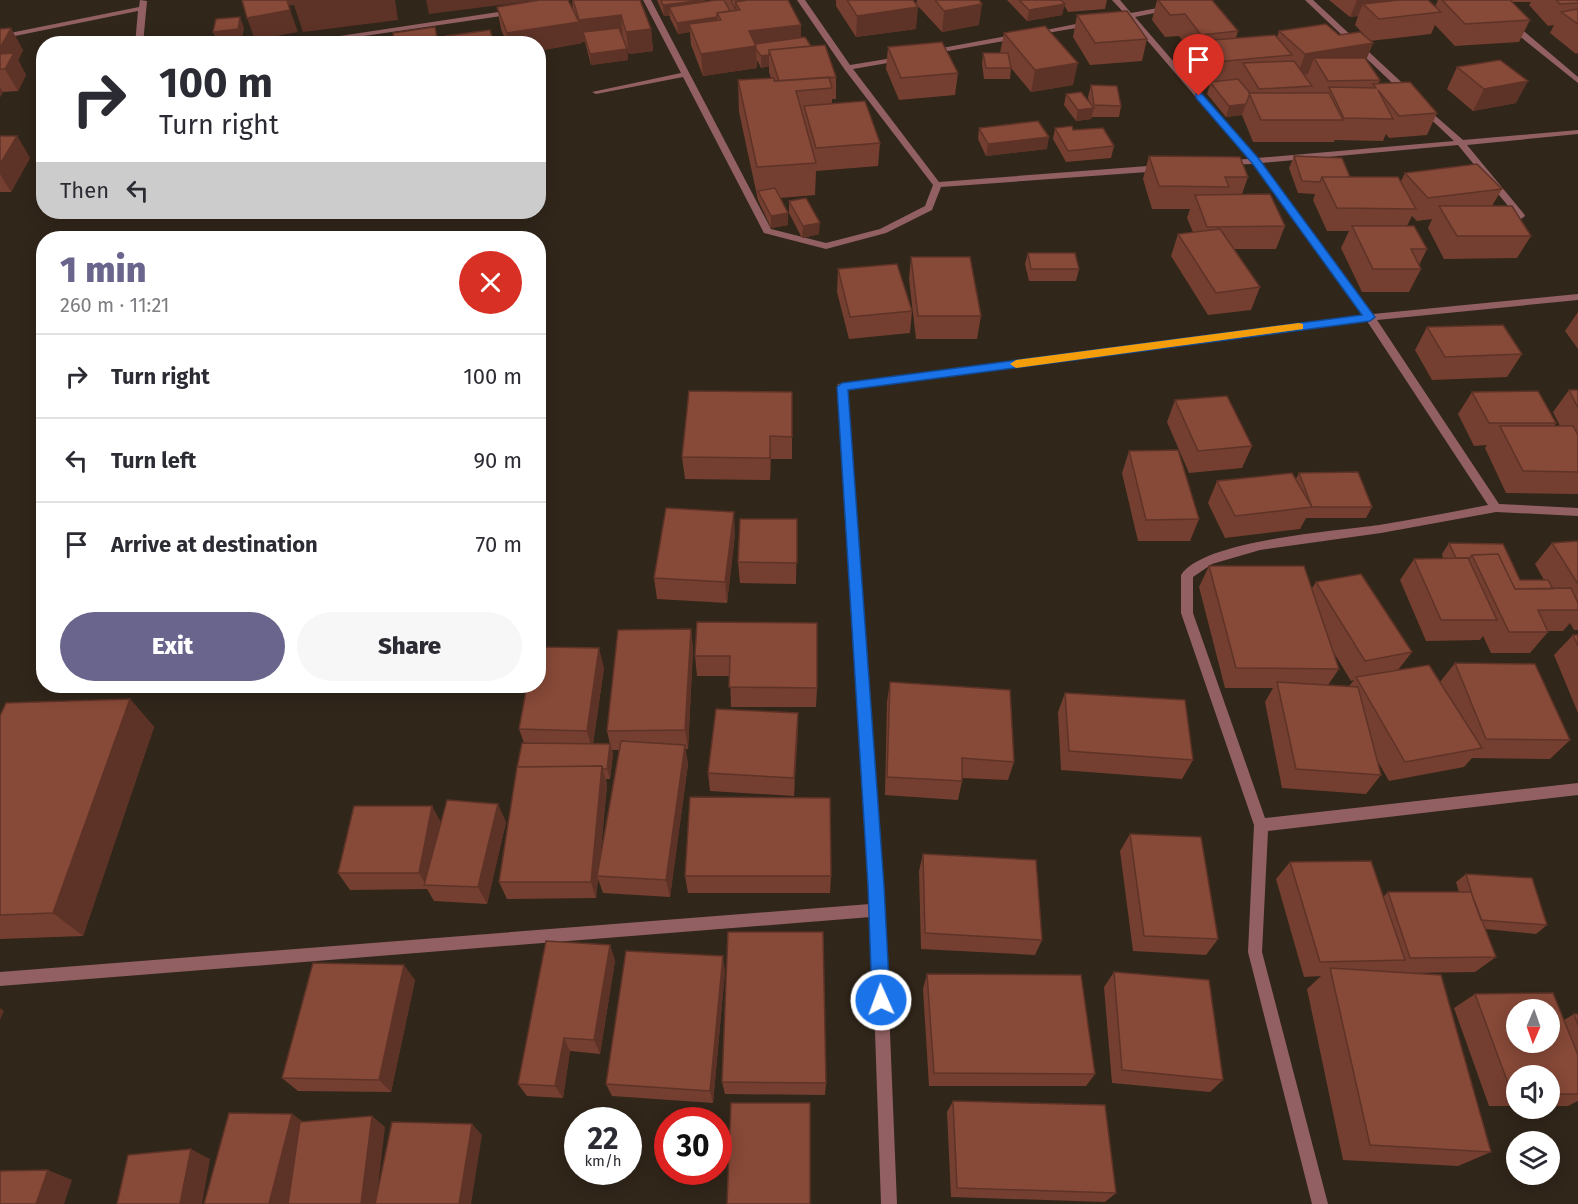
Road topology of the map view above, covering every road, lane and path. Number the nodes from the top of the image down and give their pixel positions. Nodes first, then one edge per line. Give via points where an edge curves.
1 (647, 0) edge
2 (801, 0) edge
3 (1116, 0) edge
4 (1309, 0) edge
5 (143, 4) edge
6 (1183, 4) edge
7 (523, 10) edge
8 (1500, 15) edge
9 (1129, 16) junction
10 (1117, 18) edge
11 (1106, 20) edge
12 (140, 36) edge
13 (345, 36) edge
14 (0, 37) edge
15 (918, 55) edge
16 (906, 57) edge
17 (848, 68) junction
18 (686, 75) junction
19 (1578, 81) edge
20 (596, 92) dead end
21 (1578, 132) edge
22 (1461, 143) junction
23 (1255, 161) junction
24 (1220, 163) edge
25 (1173, 167) edge
26 (937, 185) junction
27 (1521, 216) edge
28 (1578, 297) edge
29 (1370, 317) junction
30 (1496, 508) junction
31 (1578, 512) edge
32 (1578, 789) edge
33 (1261, 825) junction
34 (878, 910) junction
35 (0, 979) edge
36 (889, 1204) edge
37 (1320, 1204) edge

1 - 18 street
2 - 17 street
3 - 9 street
4 - 22 street
5 - 12 street
5 - 14 street
6 - 9 street
7 - 13 street
8 - 19 street
9 - 10 street
9 - 23 street
11 - 15 street
16 - 17 street
17 - 26 street
18 - 20 street
18 - 26 street via 767,231 826,246 884,231 929,208
21 - 22 street
22 - 23 street
22 - 27 street
23 - 24 street
23 - 29 street
25 - 26 street
28 - 29 street
29 - 30 street
29 - 34 street via 842,387
30 - 31 street
30 - 33 street via 1260,546 1208,560 1187,574 1187,613
32 - 33 street
33 - 37 street via 1255,952
34 - 35 street
34 - 36 street

